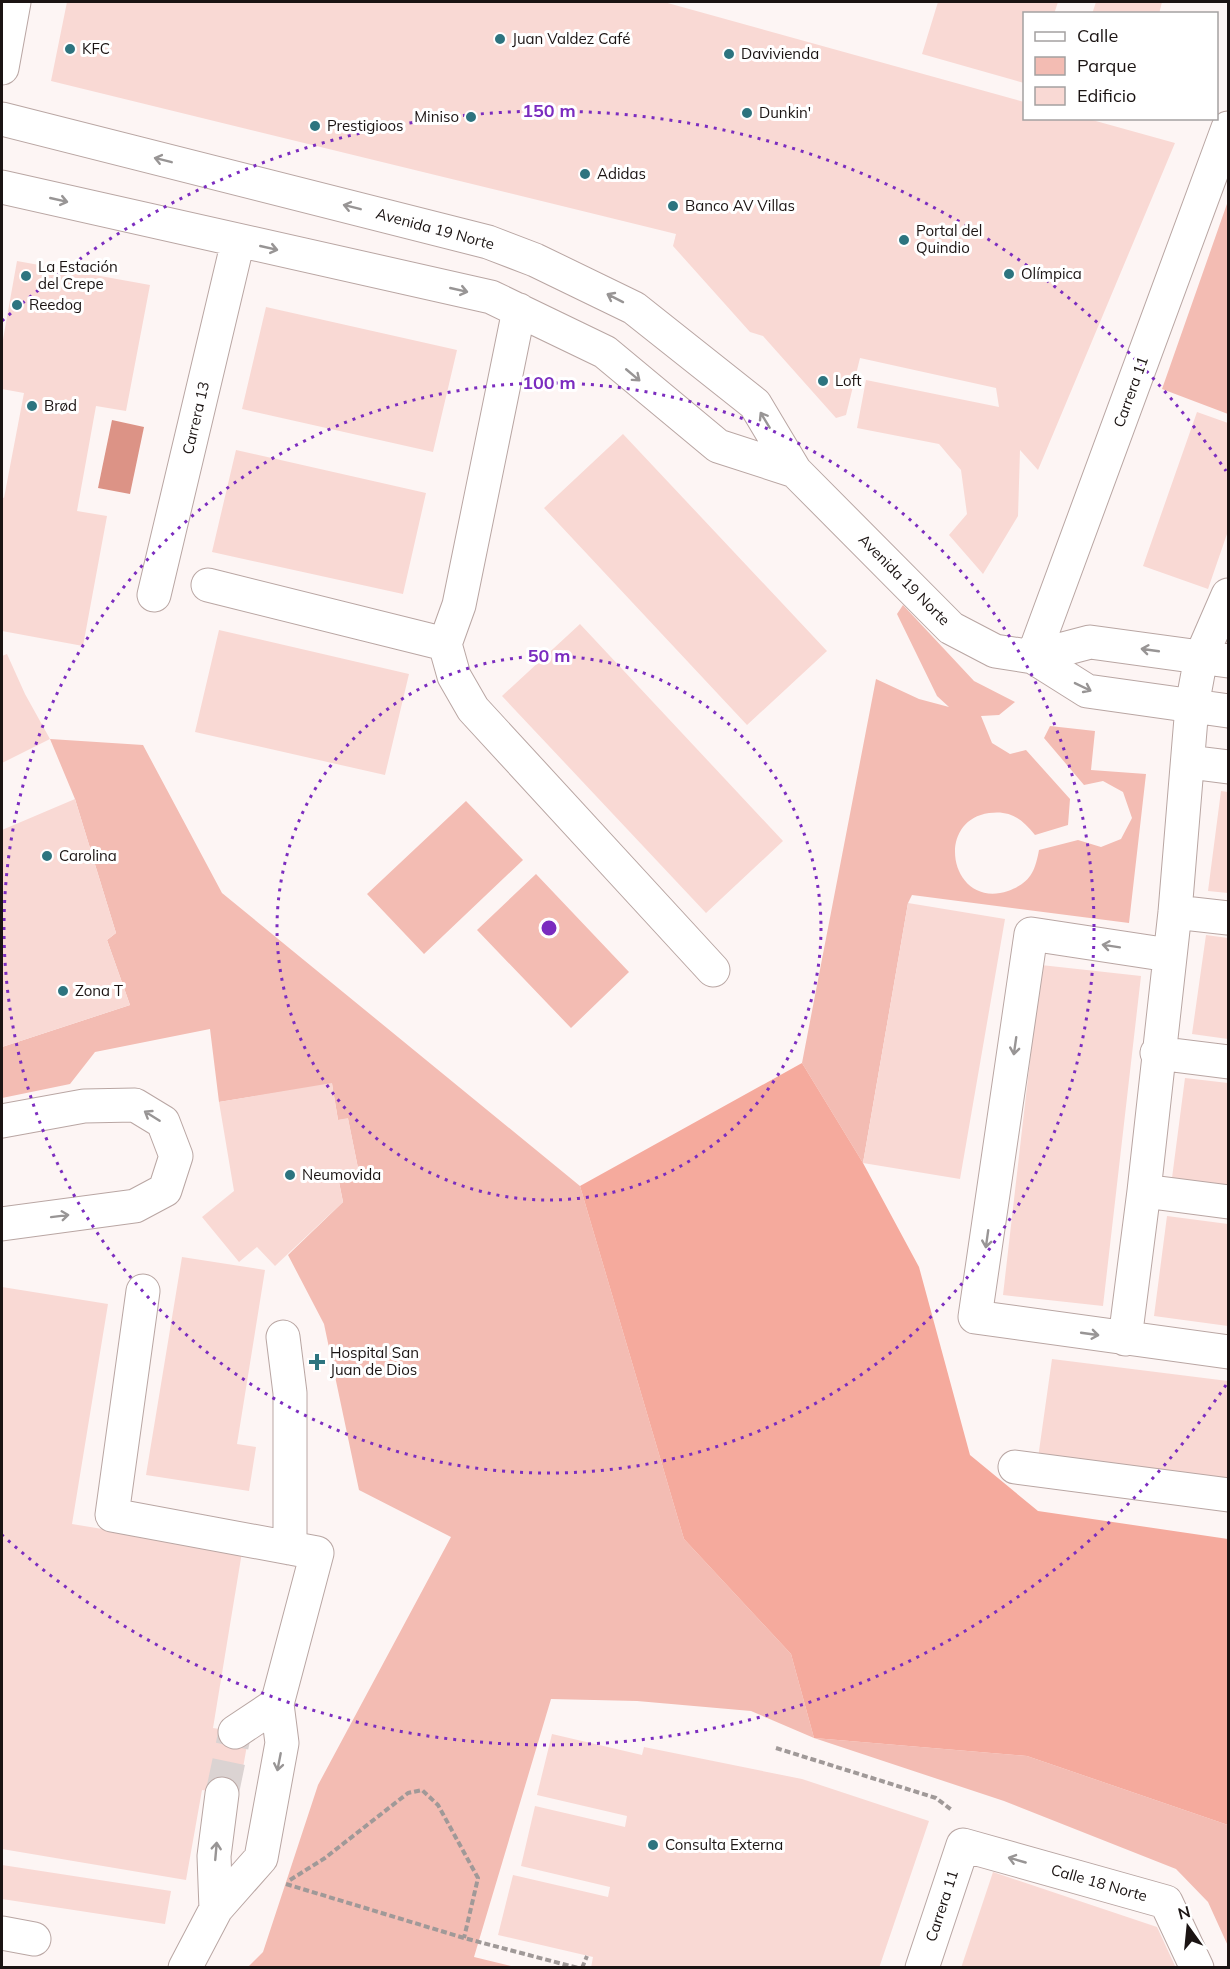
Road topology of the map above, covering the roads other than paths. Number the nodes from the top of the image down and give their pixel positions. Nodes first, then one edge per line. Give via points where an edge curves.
1 (14, 2) edge
2 (2, 68) edge
3 (2, 119) edge
4 (1228, 128) edge
5 (2, 187) edge
6 (238, 241) junction
7 (519, 310) junction
8 (795, 471) junction
9 (208, 585) dead end
10 (154, 595) dead end
11 (1228, 595) edge
12 (445, 644) junction
13 (1033, 657) junction
14 (1215, 659) edge
15 (1192, 706) junction
16 (1228, 711) edge
17 (1189, 762) junction
18 (1228, 767) edge
19 (1175, 912) junction
20 (1228, 918) edge
21 (1169, 955) junction
22 (713, 970) dead end
23 (1157, 1053) junction
24 (1228, 1062) edge
25 (2, 1121) edge
26 (1144, 1191) junction
27 (1228, 1202) edge
28 (2, 1224) edge
29 (142, 1291) dead end
30 (283, 1336) dead end
31 (1125, 1338) junction
32 (1228, 1352) edge
33 (1015, 1467) dead end
34 (1228, 1495) edge
35 (290, 1548) junction
36 (277, 1704) junction
37 (235, 1732) tunnel mouth
38 (222, 1794) tunnel mouth
39 (963, 1845) joint
40 (216, 1909) junction
41 (2, 1933) edge
42 (34, 1939) dead end
43 (185, 1968) edge
44 (922, 1968) edge
45 (1197, 1968) edge

1 - 2 street
8 -> 3 street, Avenida 19 Norte via 755,404 634,308 535,260 488,242
4 - 13 street, Carrera 11
5 -> 6 street, Avenida 19 Norte
6 -> 7 street, Avenida 19 Norte via 491,297
6 - 10 street, Carrera 13
7 -> 8 street, Avenida 19 Norte via 605,352 718,446
7 - 12 street via 459,606
8 - 13 street, Avenida 19 Norte via 951,628 995,651
9 - 12 street
11 - 14 street
12 - 22 street via 454,676 473,709
14 -> 13 street, Avenida 19 Norte via 1090,642
13 -> 15 street, Avenida 19 Norte via 1087,691
14 - 15 street
15 - 16 street, Avenida 19 Norte
15 - 17 street
17 - 18 street
17 - 19 street
19 - 20 street
19 - 21 street
21 - 23 street
21 -> 31 street via 1031,933 975,1317
23 - 24 street
23 - 26 street
28 -> 25 street via 135,1206 165,1190 176,1156 163,1122 135,1105 84,1106
26 - 27 street
26 - 31 street
29 - 35 street via 112,1515
30 - 35 street via 290,1393
31 - 32 street
33 - 34 street
35 - 36 street via 317,1552
36 - 37 street
36 -> 40 street via 282,1743 261,1858
40 -> 38 street via 214,1856
39 - 44 street, Carrera 11
45 -> 39 street, Calle 18 Norte via 1166,1902
40 - 43 street
41 - 42 street

